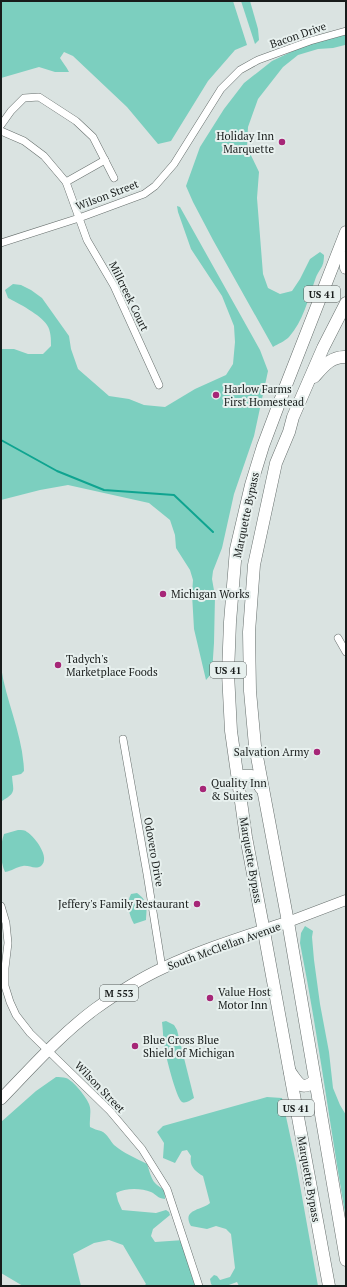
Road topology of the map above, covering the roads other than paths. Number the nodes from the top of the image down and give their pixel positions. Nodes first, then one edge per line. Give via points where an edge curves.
1 (346, 31) edge
2 (258, 60) joint
3 (1, 125) edge
4 (1, 131) edge
5 (105, 160) junction
6 (114, 178) dead end
7 (66, 182) junction
8 (79, 218) junction
9 (346, 232) edge
10 (1, 243) edge
11 (346, 257) edge
12 (346, 268) edge
13 (346, 303) edge
14 (346, 357) edge
15 (309, 382) junction
16 (159, 385) dead end
17 (338, 638) dead end
18 (346, 652) edge
19 (123, 739) dead end
20 (238, 780) junction
21 (263, 793) junction
22 (346, 900) edge
23 (1, 906) edge
24 (288, 922) junction
25 (264, 930) junction
26 (162, 968) junction
27 (49, 1050) junction
28 (290, 1071) junction
29 (315, 1081) junction
30 (1, 1099) edge
31 (346, 1260) edge
32 (199, 1286) edge
33 (329, 1286) edge

1 - 2 street, Bacon Drive
2 - 8 street, Wilson Street via 240,70 221,89 174,164 155,186 130,200
3 - 5 street via 10,111 24,98 39,97 76,121 93,137
4 - 7 street via 24,141 44,156
5 - 6 street
5 - 7 street
7 - 8 street, Millcreek Court
8 - 10 street, Wilson Street
8 - 16 street, Millcreek Court via 87,240 114,286
9 - 20 highway, Marquette Bypass / US 41 via 263,446 236,549 228,673 231,731
11 - 12 highway
13 - 15 highway, Marquette Bypass / US 41
14 - 15 highway via 328,362
15 - 21 highway, Marquette Bypass / US 41 via 276,463 254,565 249,632 250,691
17 - 18 street
19 - 26 street, Odovero Drive
20 - 21 highway via 244,776 252,776
20 - 25 highway, Marquette Bypass / US 41
21 - 24 highway, Marquette Bypass / US 41
22 - 24 main road, South McClellan Avenue
23 - 27 street, Wilson Street via 8,943 5,986 10,1002 16,1015 30,1033
24 - 25 main road, South McClellan Avenue / M 553
24 - 29 highway, Marquette Bypass / US 41
25 - 26 main road, South McClellan Avenue / M 553
25 - 28 highway, Marquette Bypass / US 41
26 - 27 main road, South McClellan Avenue / M 553 via 95,1009
27 - 30 main road, South McClellan Avenue / M 553
27 - 32 street, Wilson Street via 110,1111 142,1149 167,1189
28 - 29 highway via 301,1086
28 - 33 highway, Marquette Bypass / US 41
29 - 31 highway, Marquette Bypass / US 41

